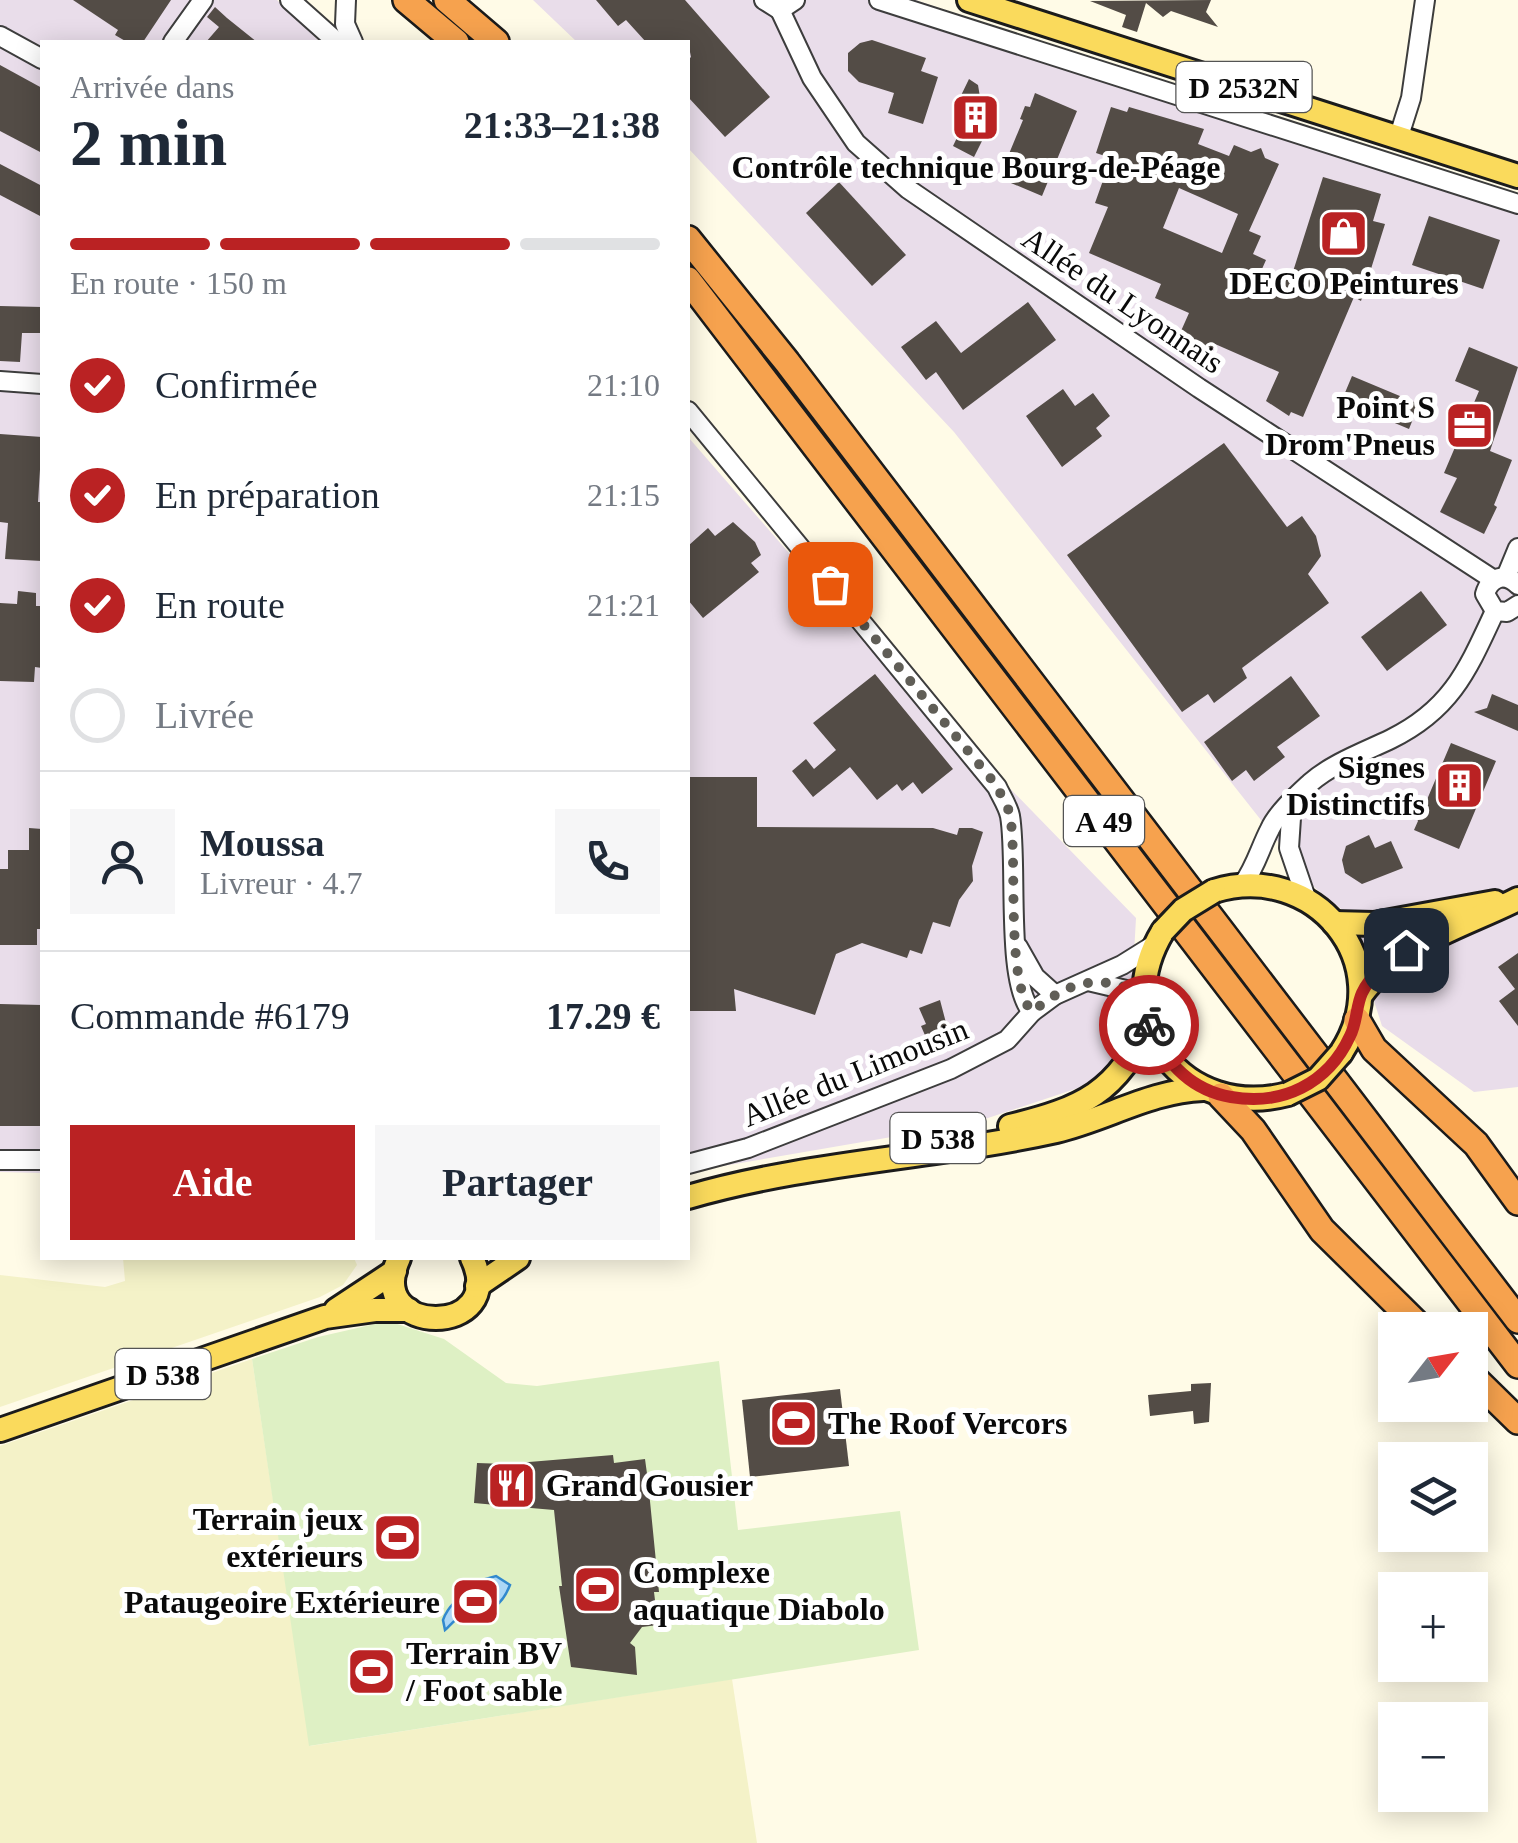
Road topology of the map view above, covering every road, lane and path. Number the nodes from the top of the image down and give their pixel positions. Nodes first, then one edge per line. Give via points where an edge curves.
1 (203, 0) edge
2 (290, 0) edge
3 (346, 0) edge
4 (406, 0) edge
5 (447, 0) edge
6 (879, 0) edge
7 (969, 0) edge
8 (1425, 0) edge
9 (780, 3) edge
10 (0, 36) edge
11 (174, 40) edge
12 (335, 40) edge
13 (352, 40) edge
14 (454, 40) edge
15 (494, 40) edge
16 (40, 58) edge
17 (1399, 136) junction
18 (1518, 176) edge
19 (1518, 204) edge
20 (690, 241) edge
21 (690, 283) edge
22 (0, 382) edge
23 (40, 384) edge
24 (690, 413) edge
25 (1518, 548) edge
26 (1506, 580) edge
27 (1518, 605) edge
28 (1495, 611) junction
29 (1292, 803) junction
30 (1243, 884) junction
31 (1306, 898) junction
32 (1518, 898) edge
33 (1334, 923) junction
34 (1158, 938) junction
35 (1018, 946) junction
36 (1087, 981) junction
37 (1143, 994) junction
38 (1055, 995) junction
39 (1359, 1008) junction
40 (1032, 1012) junction
41 (1148, 1023) junction
42 (1212, 1092) junction
43 (0, 1160) edge
44 (40, 1160) edge
45 (690, 1163) edge
46 (690, 1184) edge
47 (690, 1197) edge
48 (1518, 1202) edge
49 (472, 1260) edge
50 (515, 1260) edge
51 (398, 1261) edge
52 (477, 1286) junction
53 (409, 1310) junction
54 (1405, 1312) edge
55 (325, 1316) junction
56 (1518, 1320) edge
57 (1518, 1364) edge
58 (1488, 1392) edge
59 (1518, 1421) edge
60 (0, 1430) edge

1 - 11 street
2 - 12 street
3 - 13 street
4 - 14 highway
5 - 15 highway
6 - 19 street
7 - 17 main road, D 2532N
8 - 17 street
9 - 26 street, Allée du Lyonnais via 812,78 856,144 908,189 1199,388
10 - 16 street
17 - 18 main road, D 2532N
20 - 56 highway, A 49
21 - 57 highway, A 49
22 - 23 street
24 - 35 street via 997,786 1010,812
25 - 26 street
26 - 28 street via 1485,594
27 - 28 street
28 - 29 street via 1444,703 1319,776
29 - 30 street via 1270,829
29 - 31 street via 1288,848
30 - 31 main road
30 - 34 main road, bridge via 1182,910
31 - 33 main road
32 - 33 main road via 1374,924
32 - 39 main road via 1406,950 1378,972
33 - 39 main road via 1354,957
34 - 36 street, Allée du Limousin
34 - 37 main road
35 - 38 street
35 - 40 street via 1020,992
36 - 37 street
36 - 38 street, Allée du Limousin
37 - 41 main road
38 - 40 street, Allée du Limousin
39 - 42 main road, bridge via 1341,1053 1318,1079 1288,1094 1247,1100
39 - 48 highway via 1380,1055 1476,1144
40 - 45 street, Allée du Limousin via 1006,1040 951,1069 748,1148
41 - 42 main road via 1171,1064
41 - 46 main road, D 538 via 1114,1080 1057,1112 1012,1126 782,1161
42 - 47 main road, D 538 via 1155,1095 1058,1130
42 - 54 highway via 1253,1130 1322,1230
43 - 44 street
49 - 52 main road
50 - 52 main road
51 - 53 main road via 396,1292
51 - 55 main road, D 538
52 - 53 main road via 465,1308 448,1318
53 - 55 main road, D 538
55 - 60 main road, D 538
58 - 59 highway

